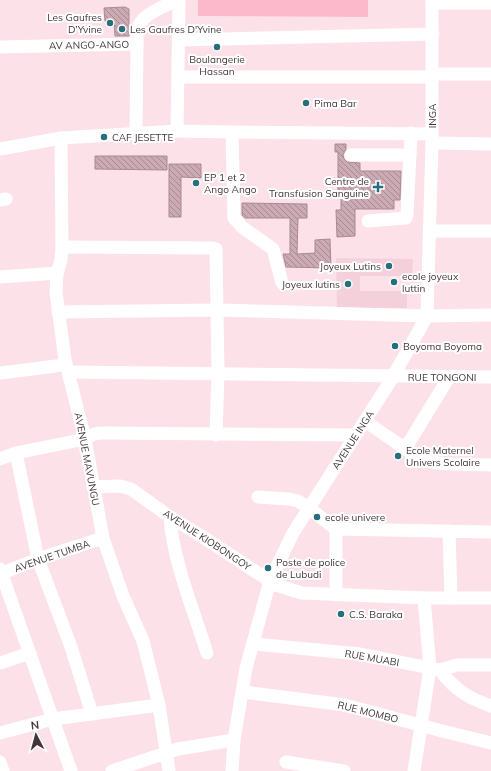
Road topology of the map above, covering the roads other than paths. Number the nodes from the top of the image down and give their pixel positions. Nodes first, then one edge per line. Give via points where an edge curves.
1 (178, 0) edge
2 (432, 1) edge
3 (491, 3) edge
4 (433, 34) junction
5 (178, 40) junction
6 (137, 44) junction
7 (0, 47) edge
8 (491, 74) edge
9 (432, 76) junction
10 (178, 77) junction
11 (178, 131) junction
12 (136, 132) junction
13 (232, 132) junction
14 (411, 133) junction
15 (60, 138) junction
16 (432, 138) junction
17 (491, 144) edge
18 (1, 146) edge
19 (351, 155) dead end
20 (410, 155) junction
21 (368, 221) dead end
22 (430, 231) junction
23 (491, 231) edge
24 (62, 247) junction
25 (57, 273) junction
26 (0, 277) edge
27 (282, 283) dead end
28 (217, 310) junction
29 (58, 312) junction
30 (491, 315) edge
31 (427, 316) junction
32 (67, 366) junction
33 (0, 373) edge
34 (218, 374) junction
35 (393, 377) junction
36 (449, 377) junction
37 (491, 377) edge
38 (365, 421) junction
39 (216, 435) junction
40 (355, 436) junction
41 (85, 439) junction
42 (405, 449) junction
43 (16, 454) junction
44 (0, 459) edge
45 (491, 465) edge
46 (93, 487) junction
47 (258, 497) dead end
48 (309, 508) junction
49 (170, 517) junction
50 (336, 529) junction
51 (449, 531) junction
52 (491, 532) edge
53 (103, 538) junction
54 (38, 559) junction
55 (0, 572) edge
56 (270, 581) junction
57 (336, 595) junction
58 (424, 598) junction
59 (451, 598) junction
60 (491, 598) edge
61 (253, 644) junction
62 (30, 653) junction
63 (207, 653) dead end
64 (0, 663) edge
65 (491, 665) edge
66 (435, 669) junction
67 (243, 692) junction
68 (159, 705) junction
69 (491, 706) edge
70 (92, 714) junction
71 (53, 719) junction
72 (422, 726) junction
73 (0, 734) edge
74 (234, 740) junction
75 (491, 742) edge
76 (166, 752) junction
77 (0, 762) edge
78 (286, 762) dead end
79 (3, 771) edge
80 (71, 771) edge
81 (112, 771) edge
82 (169, 771) edge
83 (232, 771) edge
84 (344, 771) edge
85 (414, 771) edge

1 - 5 street
1 - 6 street, AV ANGO-ANGO via 142,20 137,29
2 - 3 street
2 - 4 street, INGA
4 - 5 street
4 - 9 street, INGA
5 - 10 street
6 - 7 street, AV ANGO-ANGO
6 - 12 street
8 - 9 street
9 - 10 street
9 - 16 street, INGA
10 - 11 street
11 - 12 street
11 - 13 street
12 - 15 street
13 - 14 street
13 - 27 street via 234,218 242,227 273,249
14 - 16 street
14 - 20 street
15 - 18 street
15 - 24 street, AVENUE MAVUNGU
16 - 17 street
16 - 22 street, INGA
19 - 20 street
20 - 21 street via 408,216
22 - 23 street
22 - 31 street, AVENUE INGA
24 - 25 street, AVENUE MAVUNGU
24 - 28 street via 212,248 216,250
25 - 26 street
25 - 29 street, AVENUE MAVUNGU
28 - 29 street
28 - 31 street
28 - 34 street
29 - 32 street, AVENUE MAVUNGU
30 - 31 street
31 - 35 street, AVENUE INGA
32 - 33 street
32 - 34 street, RUE TONGONI
32 - 41 street, AVENUE MAVUNGU
34 - 35 street, RUE TONGONI
34 - 39 street
35 - 36 street, RUE TONGONI
35 - 38 street, AVENUE INGA
36 - 37 street, RUE TONGONI
36 - 42 street
38 - 40 street, AVENUE INGA
38 - 42 street
39 - 40 street
39 - 41 street via 104,433
40 - 48 street, AVENUE INGA
41 - 43 street
41 - 46 street, AVENUE MAVUNGU
42 - 45 street via 430,462
43 - 44 street
43 - 54 street
46 - 49 street, AVENUE KIOBONGOY via 132,488
46 - 53 street, AVENUE MAVUNGU
47 - 48 street via 293,499
48 - 50 street
48 - 56 street, AVENUE INGA via 293,533
49 - 56 street, AVENUE KIOBONGOY
49 - 63 street via 173,541 184,583
50 - 51 street
50 - 57 street
51 - 52 street
51 - 59 street
53 - 54 street, AVENUE TUMBA
53 - 68 street, AVENUE MAVUNGU via 123,596 143,641
54 - 55 street, AVENUE TUMBA
54 - 70 street
55 - 62 street
56 - 57 street, AVENUE KIOBONGOY via 302,593
56 - 61 street, AVENUE INGA
57 - 58 street, AVENUE KIOBONGOY
58 - 59 street, AVENUE KIOBONGOY
58 - 66 street
59 - 60 street, AVENUE KIOBONGOY
61 - 66 street, RUE MUABI via 360,654
61 - 67 street, AVENUE INGA
62 - 64 street
62 - 71 street
65 - 66 street, RUE MUABI
66 - 69 street via 465,695
66 - 72 street
67 - 72 street, RUE MOMBO via 344,705
67 - 74 street, AVENUE INGA
68 - 70 street
68 - 76 street, AVENUE MAVUNGU
70 - 71 street
71 - 73 street
71 - 80 street
72 - 75 street, RUE MOMBO
72 - 85 street
74 - 76 street
74 - 83 street, AVENUE INGA
76 - 81 street
76 - 82 street, AVENUE MAVUNGU
77 - 79 street
78 - 84 street

